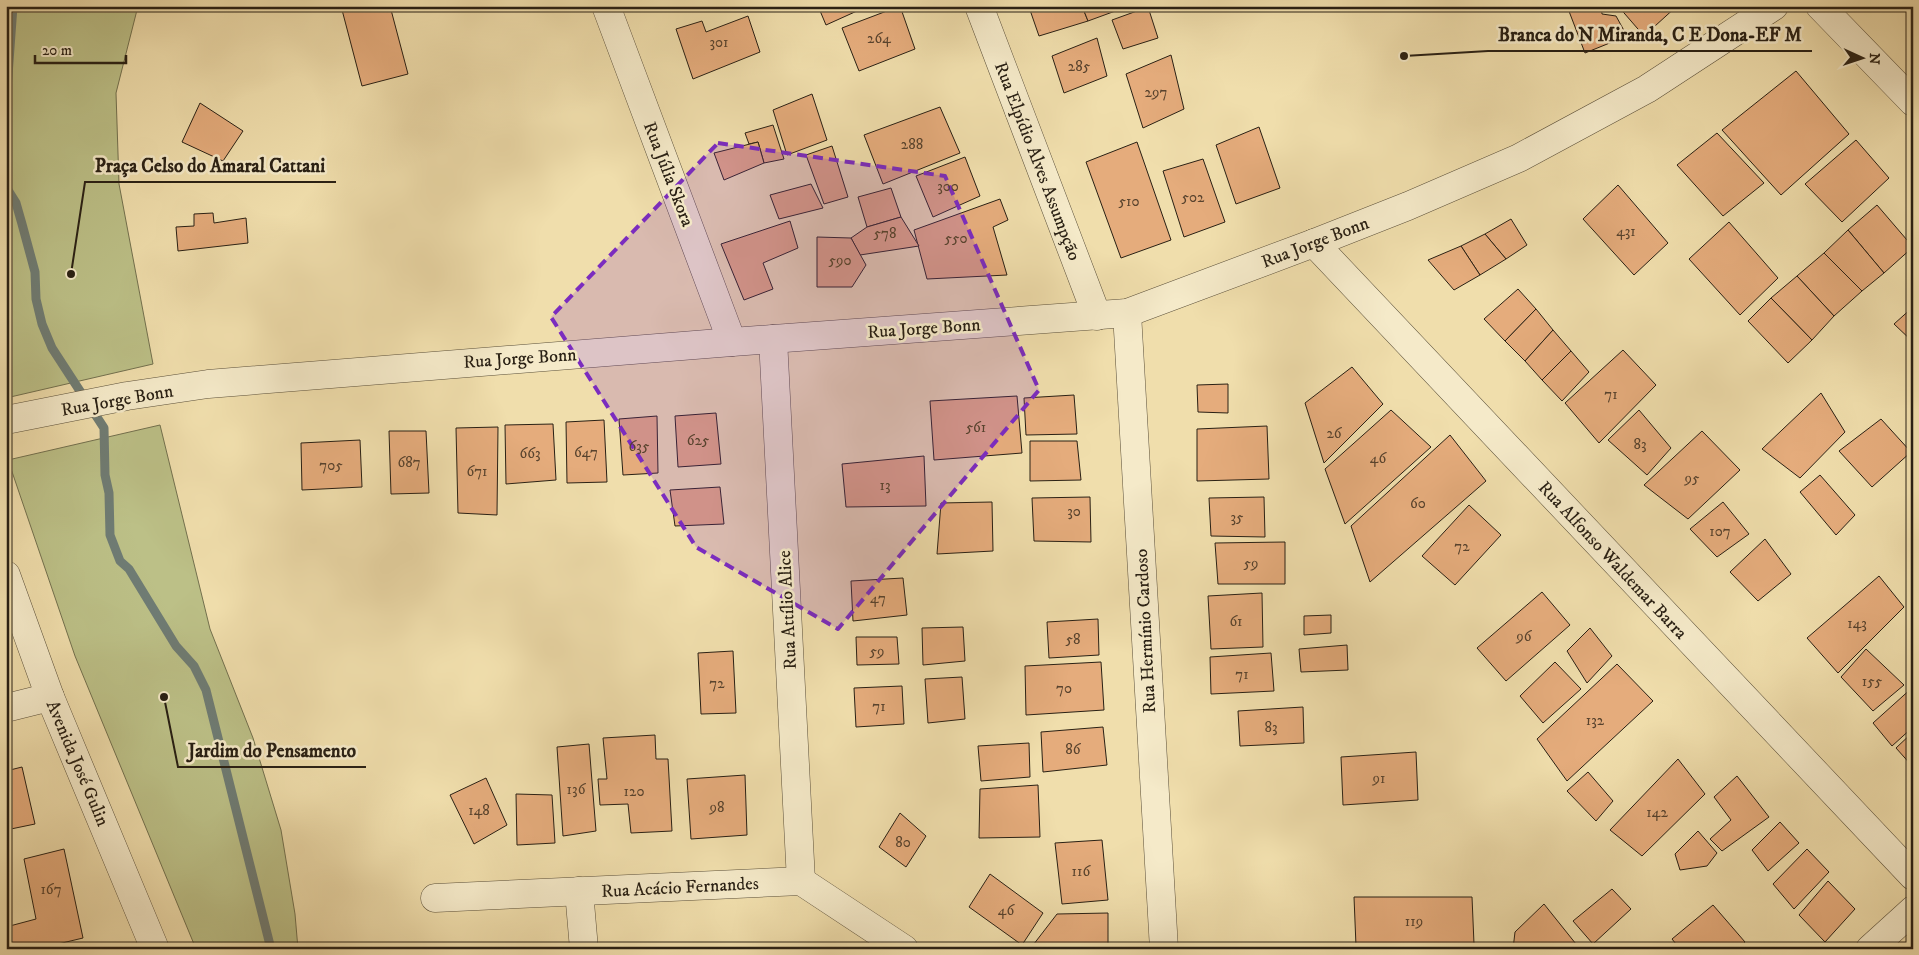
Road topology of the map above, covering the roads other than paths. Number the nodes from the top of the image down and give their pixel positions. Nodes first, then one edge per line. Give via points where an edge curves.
1 (606, 6) edge
2 (979, 6) edge
3 (1774, 6) edge
4 (1820, 6) edge
5 (1913, 102) edge
6 (1314, 243) junction
7 (1127, 313) junction
8 (1097, 316) junction
9 (772, 339) junction
10 (732, 342) junction
11 (6, 420) edge
12 (6, 575) edge
13 (50, 697) junction
14 (6, 708) edge
15 (1913, 876) edge
16 (801, 881) junction
17 (579, 891) junction
18 (435, 898) dead end
19 (1913, 910) edge
20 (155, 949) edge
21 (584, 949) edge
22 (904, 949) edge
23 (1164, 949) edge
24 (1870, 949) edge

1 - 10 street, Rua Júlia Skora
2 - 8 street, Rua Elpídio Alves Assumpção
3 - 6 street, Rua Jorge Bonn via 1646,89 1519,158
4 - 5 street
6 - 7 street, Rua Jorge Bonn
6 - 15 street, Rua Alfonso Waldemar Barra
7 - 8 street, Rua Jorge Bonn
7 - 23 street, Rua Hermínio Cardoso
8 - 9 street, Rua Jorge Bonn
9 - 10 street, Rua Jorge Bonn
9 - 16 street, Rua Attílio Alice
10 - 11 street, Rua Jorge Bonn via 208,384
12 - 13 street, Avenida José Gulin
13 - 14 street
13 - 20 street, Avenida José Gulin
16 - 17 street, Rua Acácio Fernandes
16 - 22 street
17 - 18 street, Rua Acácio Fernandes
17 - 21 street
19 - 24 street

